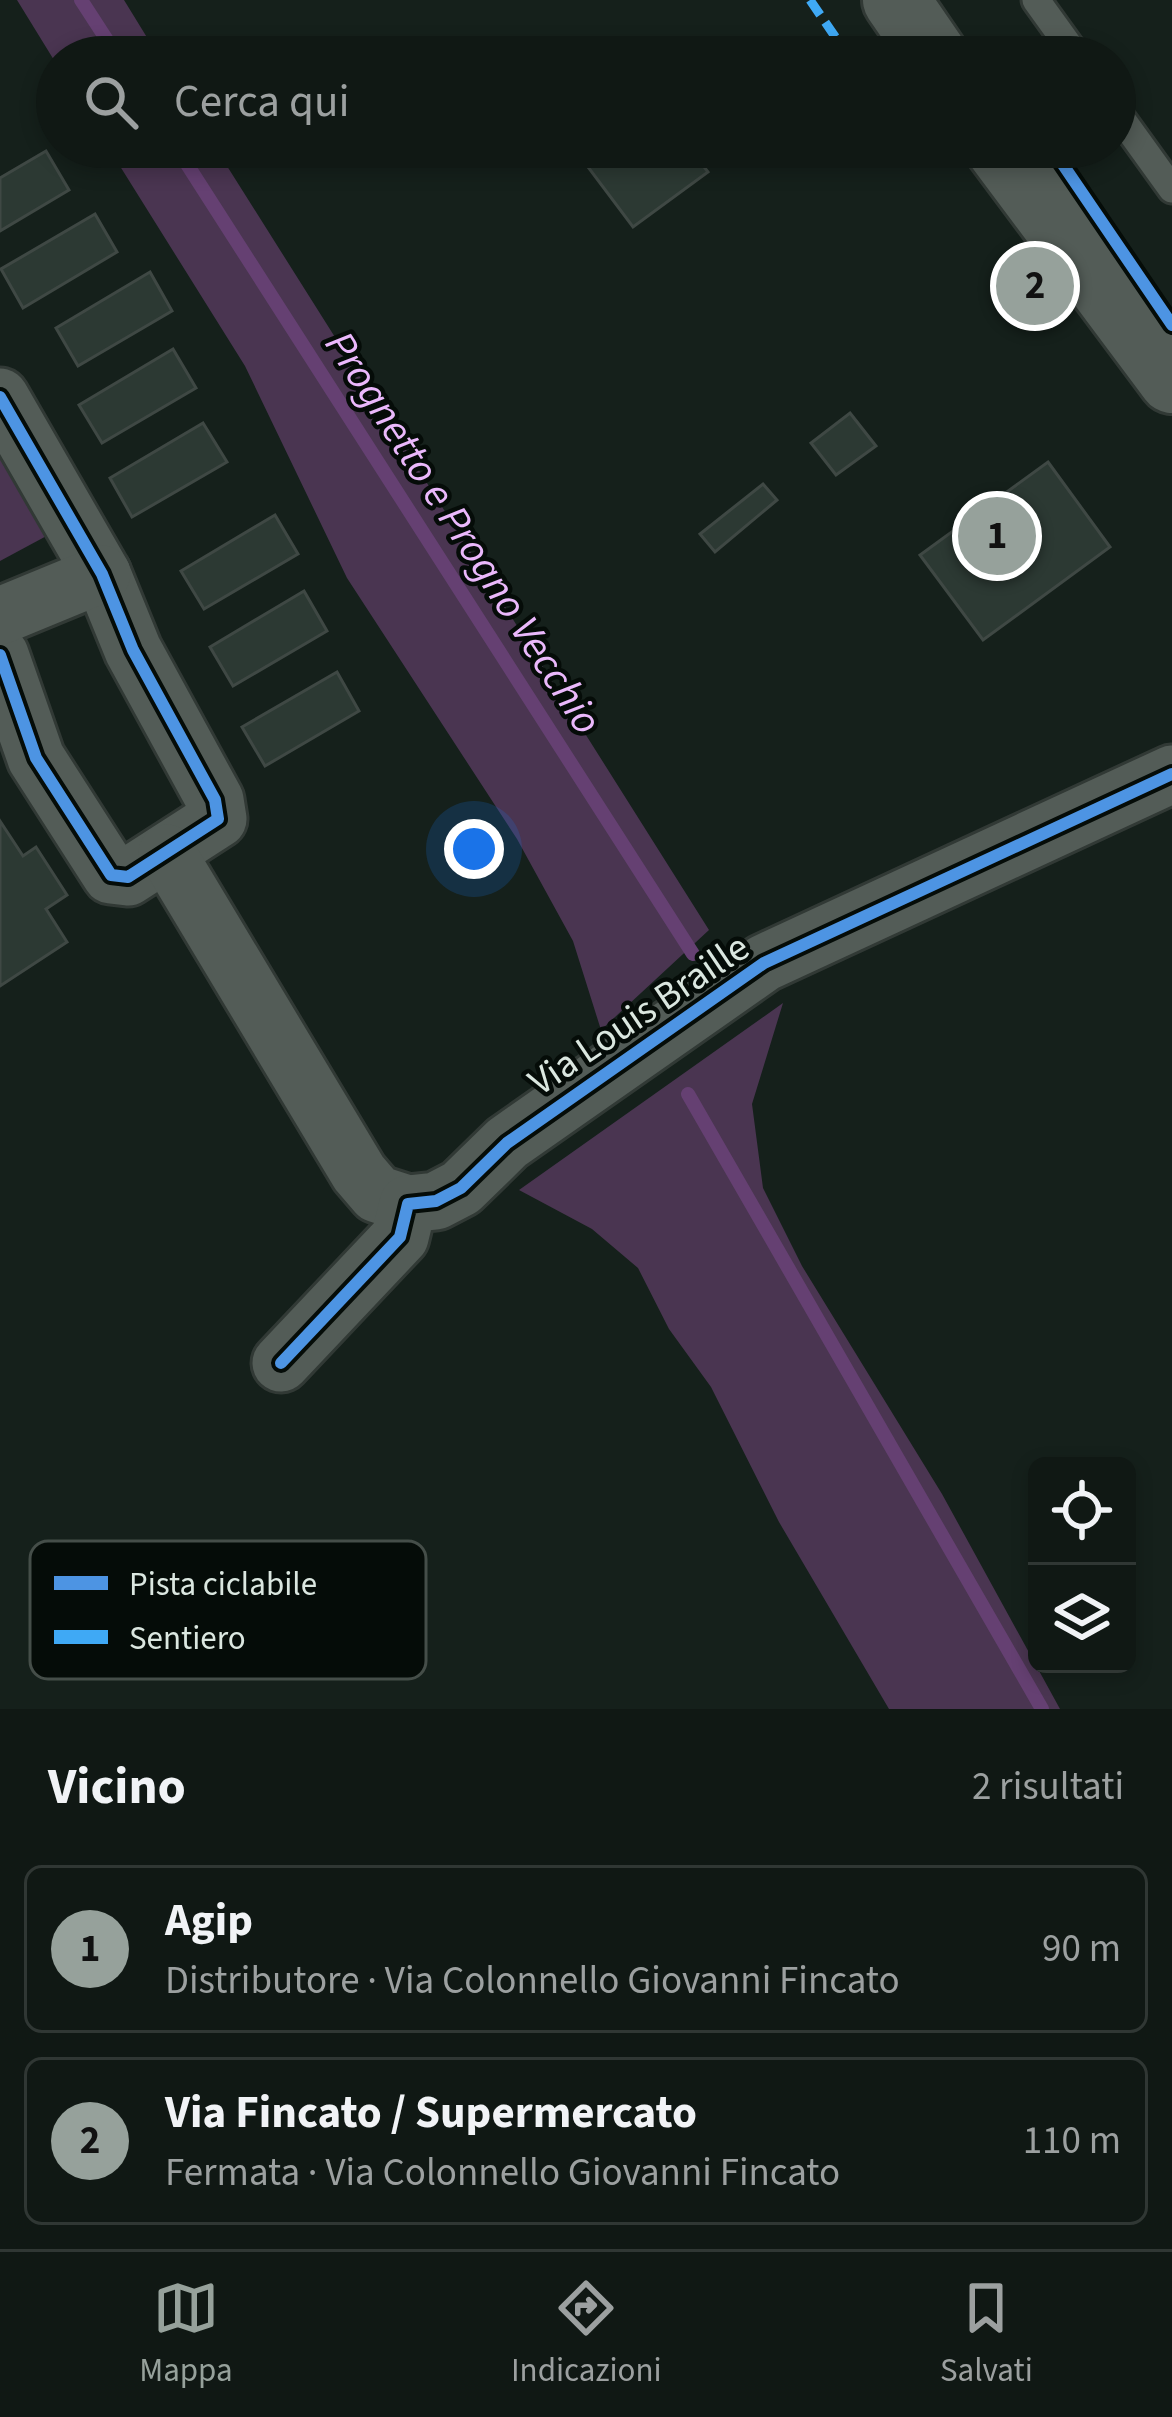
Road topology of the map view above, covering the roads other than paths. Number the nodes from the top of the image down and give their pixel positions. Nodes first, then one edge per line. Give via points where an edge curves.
1 (896, 0) edge
2 (1036, 0) edge
3 (921, 36) edge
4 (1062, 36) edge
5 (1136, 139) edge
6 (1016, 168) edge
7 (1172, 189) edge
8 (1162, 343) edge
9 (0, 397) edge
10 (102, 574) junction
11 (0, 616) edge
12 (0, 655) edge
13 (1172, 774) edge
14 (167, 853) junction
15 (408, 1204) junction
16 (281, 1363) dead end

1 - 3 main road
2 - 4 lane
5 - 7 lane
6 - 8 main road
9 - 10 street
10 - 11 street
10 - 14 street via 218,809 211,827
12 - 14 street via 36,758 102,867 128,877
13 - 15 street, Via Louis Braille via 764,963 507,1143 460,1188
14 - 15 street via 359,1173 376,1194
15 - 16 street via 400,1238

